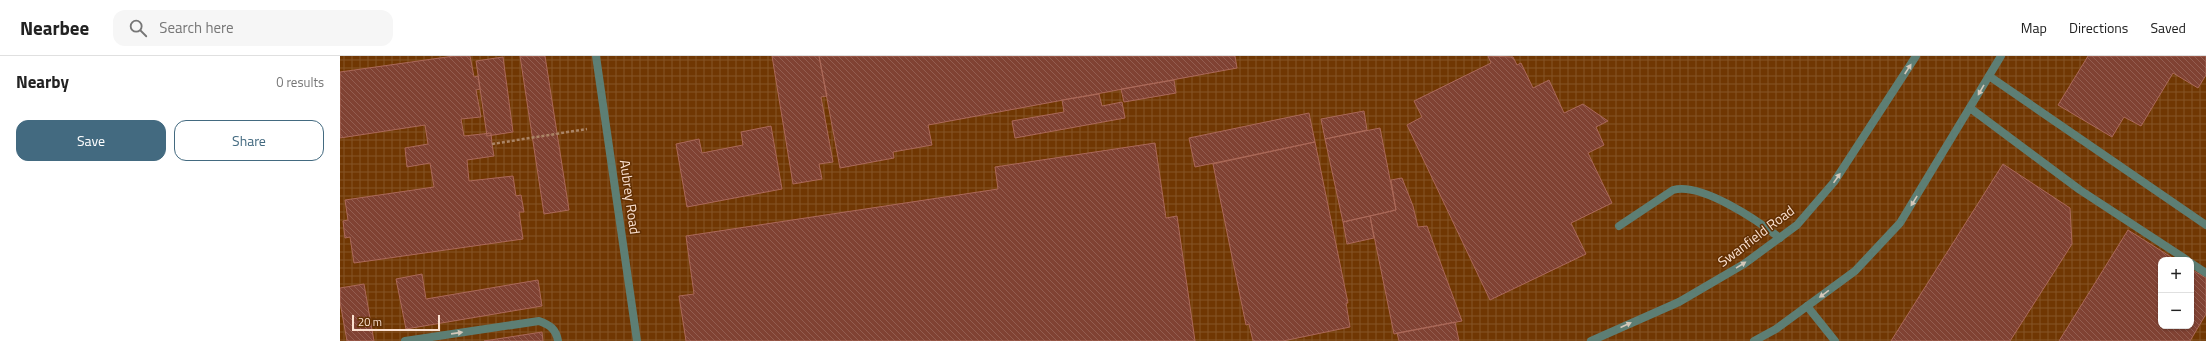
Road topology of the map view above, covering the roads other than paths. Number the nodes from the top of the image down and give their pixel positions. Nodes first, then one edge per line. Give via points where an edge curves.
1 (596, 56) edge
2 (1916, 56) edge
3 (2001, 56) edge
4 (1989, 76) junction
5 (1970, 108) junction
6 (1619, 226) dead end
7 (2206, 226) edge
8 (1780, 238) junction
9 (2182, 257) edge
10 (2194, 265) edge
11 (2206, 273) edge
12 (1807, 306) junction
13 (405, 341) edge
14 (558, 341) edge
15 (637, 341) edge
16 (1591, 341) edge
17 (1754, 341) edge
18 (1835, 341) edge

1 - 15 street, Aubrey Road
8 -> 2 street, Swanfield Road via 1797,225 1834,182
3 - 4 street
4 -> 5 street
4 - 7 street
5 - 9 street via 2080,190
5 -> 12 street via 1900,223 1855,271
6 - 8 street via 1681,187 1704,192 1760,222
16 -> 8 street, Swanfield Road via 1679,302 1744,264
10 - 11 street
12 - 17 street via 1776,329
12 - 18 street
13 -> 14 street via 538,321 553,328

